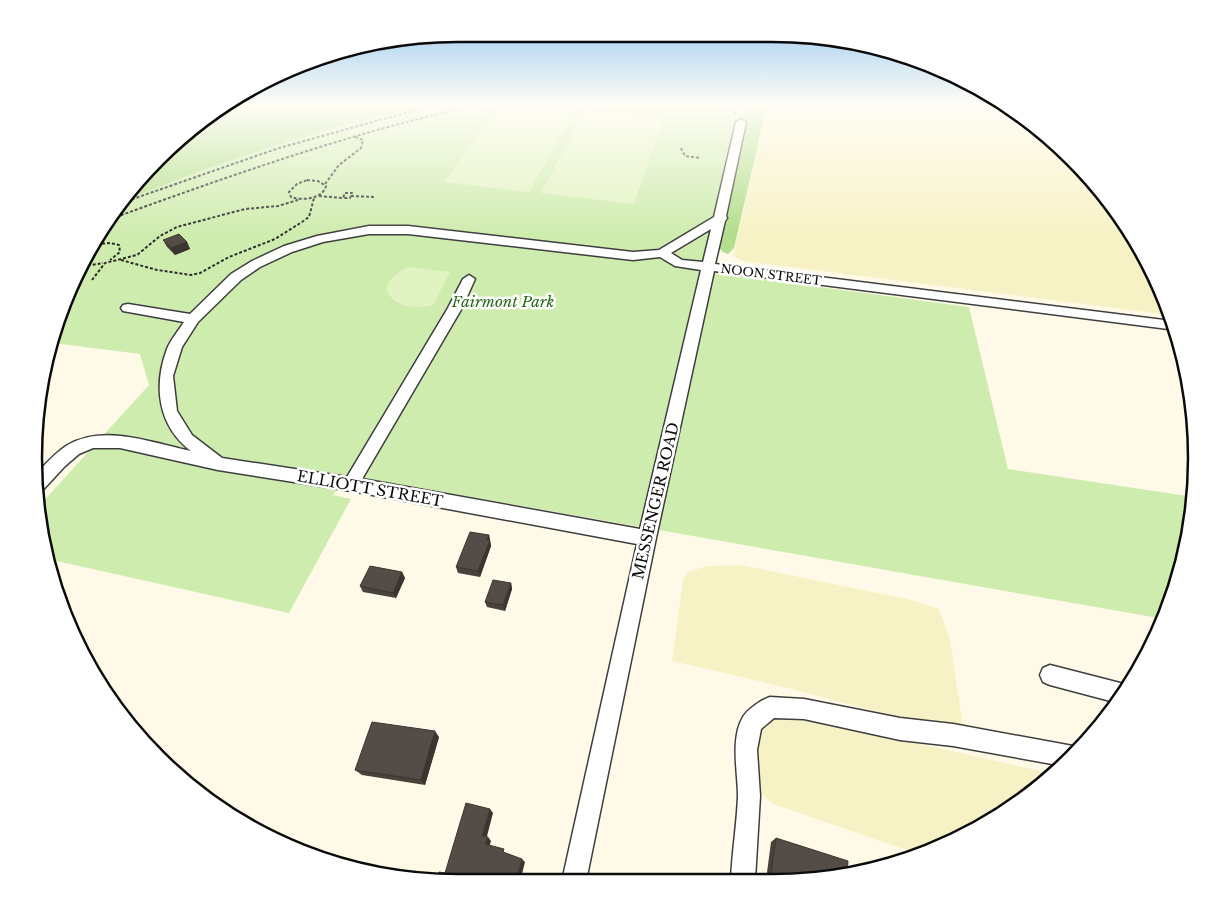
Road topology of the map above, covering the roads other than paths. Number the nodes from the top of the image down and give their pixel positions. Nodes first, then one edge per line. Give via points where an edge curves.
1 (733, 148) edge
2 (721, 218) junction
3 (662, 253) junction
4 (709, 267) junction
5 (469, 279) dead end
6 (128, 308) dead end
7 (193, 319) junction
8 (1166, 325) edge
9 (218, 464) junction
10 (43, 479) edge
11 (351, 484) junction
12 (648, 538) junction
13 (1050, 674) dead end
14 (1117, 692) edge
15 (1064, 756) edge
16 (576, 874) edge
17 (744, 874) edge

1 - 2 street, MESSENGER ROAD
2 - 3 street
2 - 4 street, MESSENGER ROAD
3 - 4 street, NOON STREET via 679,263
3 - 7 street via 632,256 408,230 369,230 321,239 288,249 256,264 236,277
4 - 8 street, NOON STREET
4 - 12 street, MESSENGER ROAD
5 - 11 street
6 - 7 street
7 - 9 street via 176,346 166,376 169,411 186,439
9 - 10 street, ELLIOTT STREET via 120,442 92,442 73,450
9 - 11 street, ELLIOTT STREET
11 - 12 street, ELLIOTT STREET
12 - 16 street, MESSENGER ROAD
13 - 14 street
15 - 17 street via 961,736 900,729 804,709 770,707 751,724 746,750 749,796

